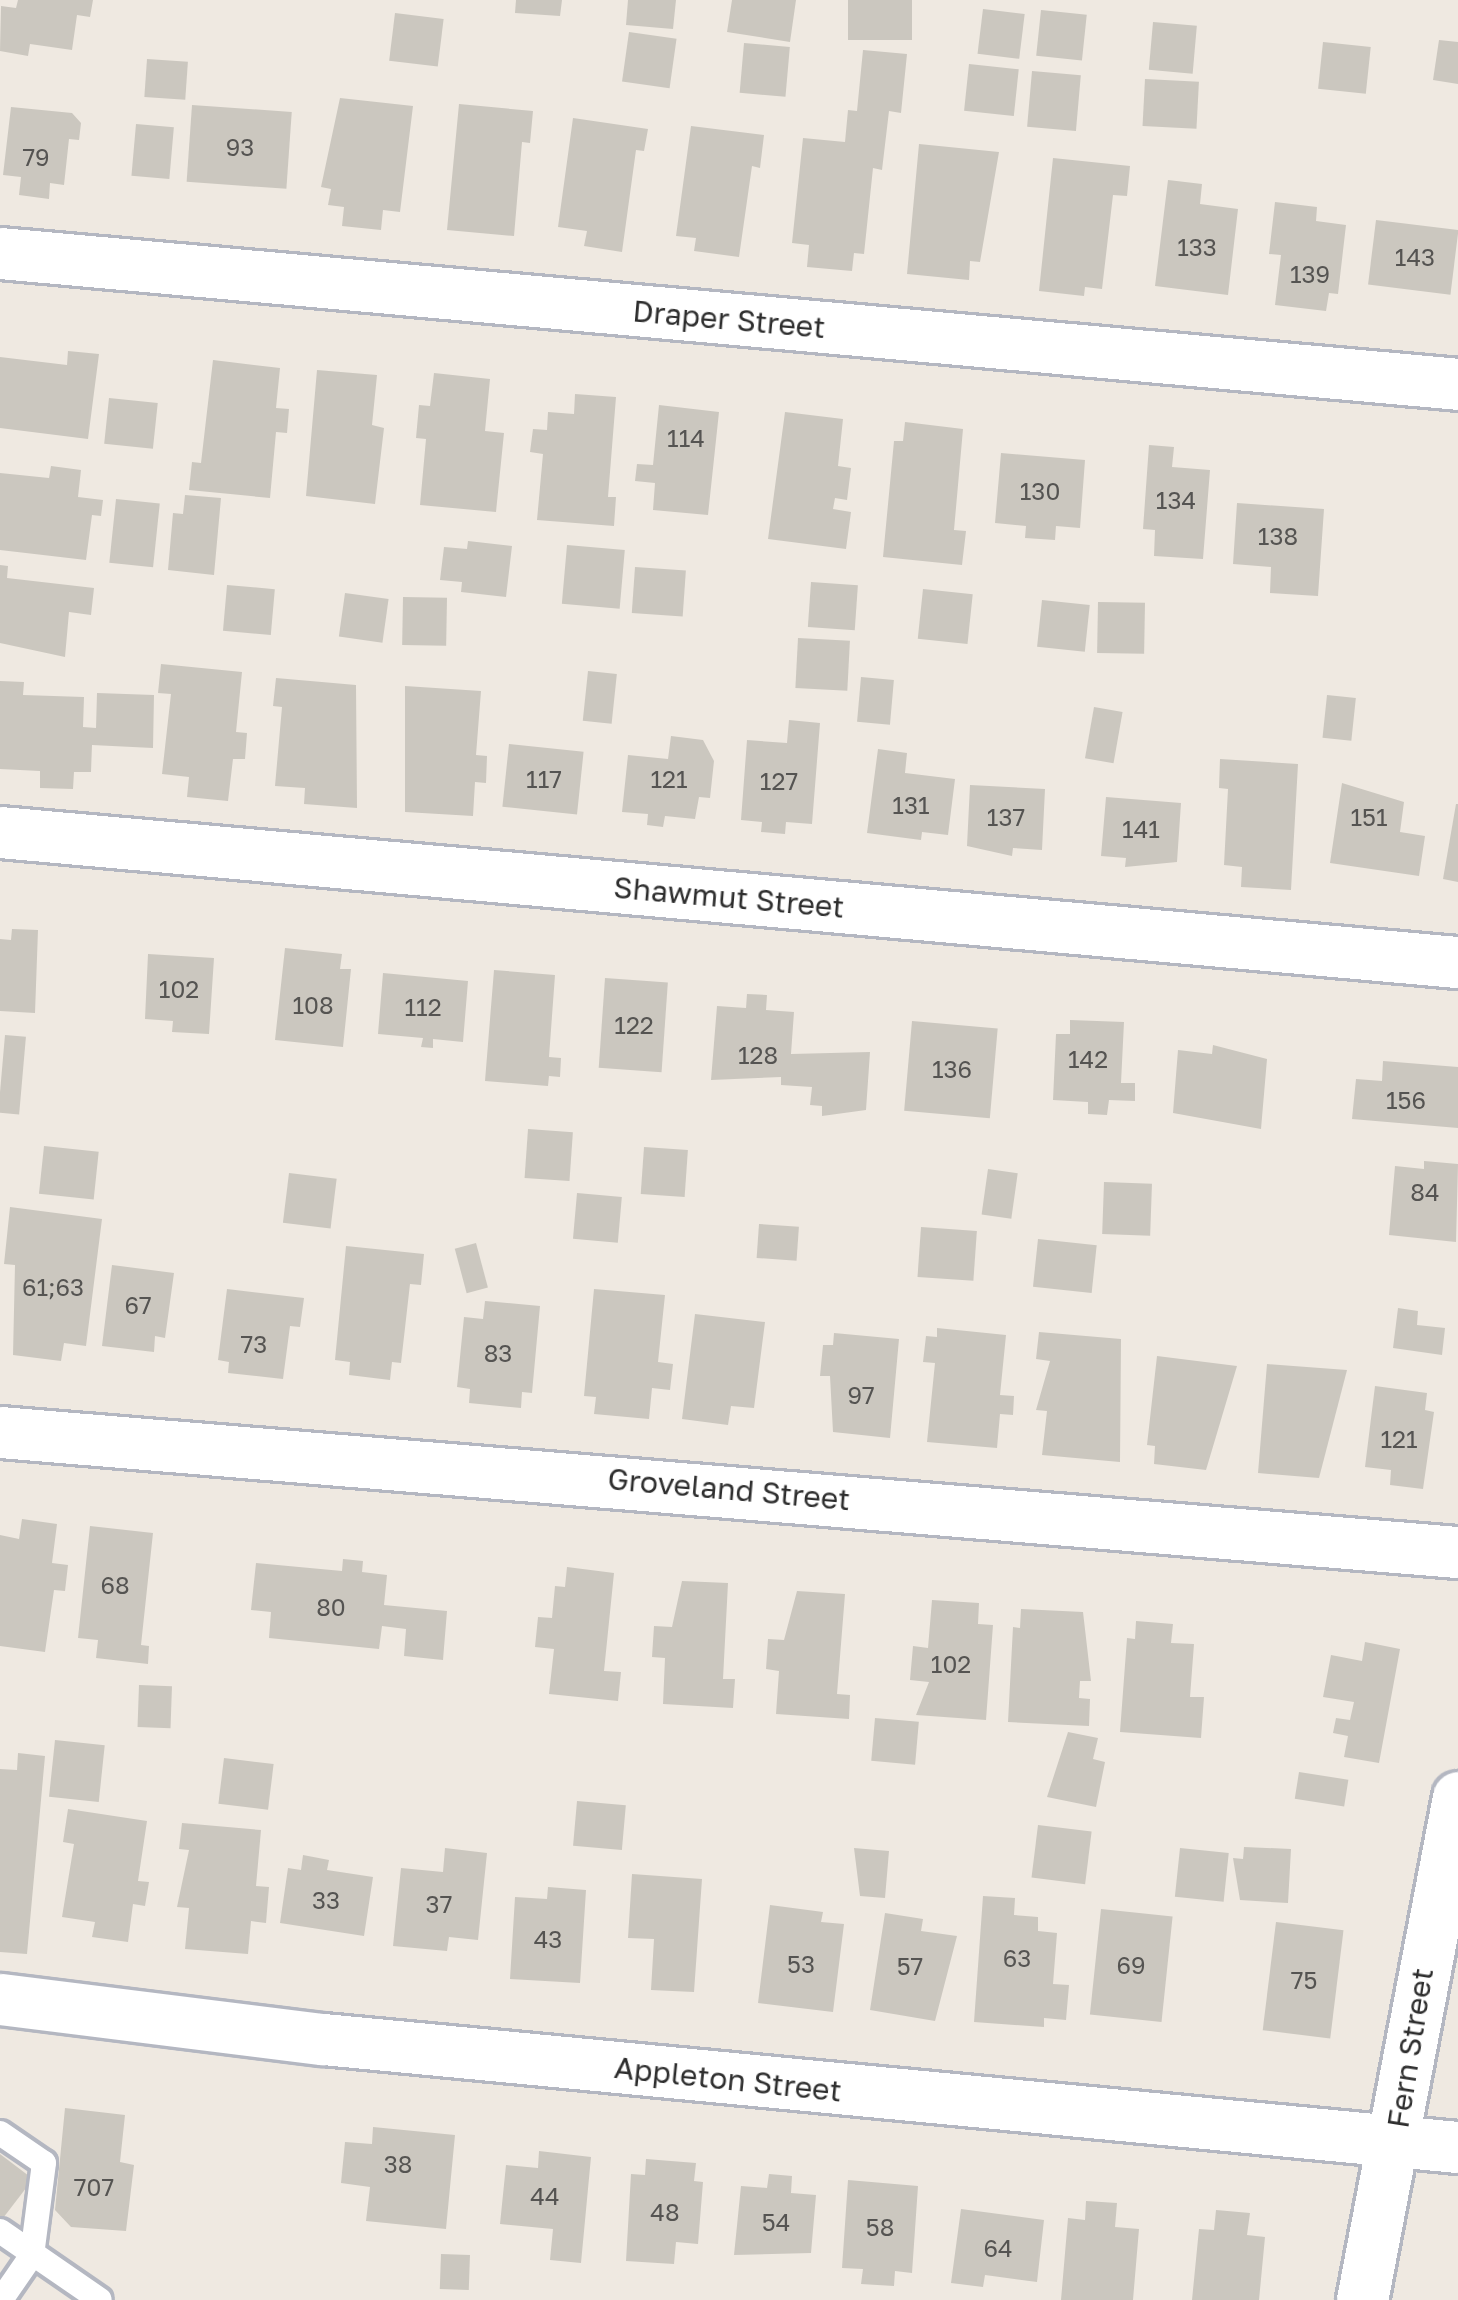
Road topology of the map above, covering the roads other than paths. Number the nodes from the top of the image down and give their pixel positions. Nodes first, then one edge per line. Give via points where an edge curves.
1 (0, 253) edge
2 (1458, 384) edge
3 (0, 832) edge
4 (1458, 962) edge
5 (0, 1432) edge
6 (1458, 1552) edge
7 (1458, 1797) edge
8 (0, 1999) edge
9 (0, 2133) edge
10 (1395, 2143) junction
11 (1458, 2147) edge
12 (0, 2231) edge
13 (32, 2255) junction
14 (1, 2300) edge
15 (100, 2300) edge
16 (1362, 2300) edge

1 - 2 street, Draper Street
3 - 4 street, Shawmut Street
5 - 6 street, Groveland Street
7 - 10 street, Fern Street
8 - 10 street, Appleton Street via 322,2039
9 - 13 lane via 44,2163
10 - 11 street, Appleton Street
10 - 16 street, Fern Street
12 - 13 lane
13 - 14 lane
13 - 15 lane

